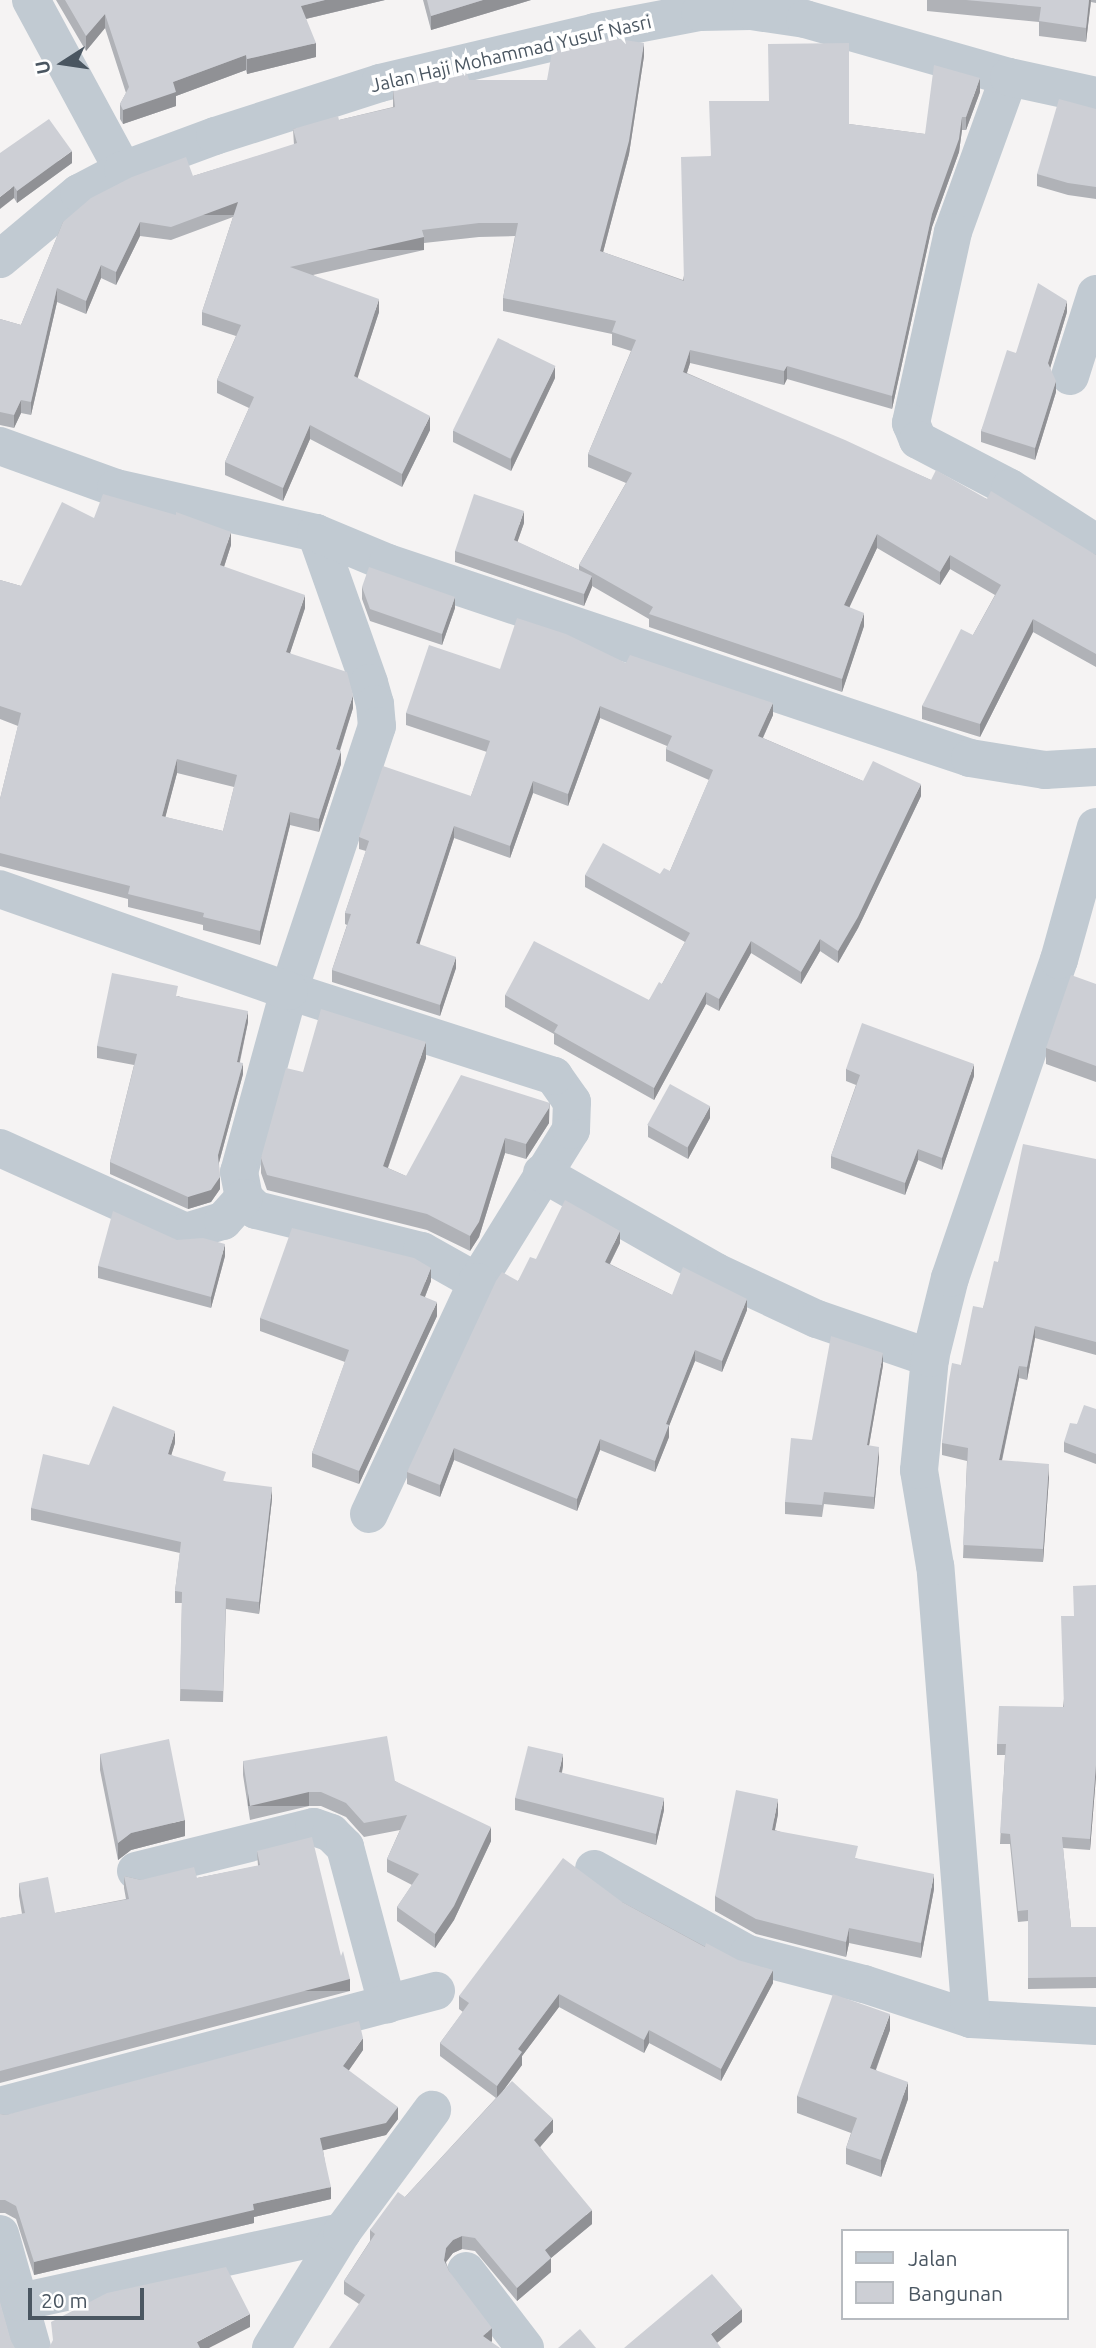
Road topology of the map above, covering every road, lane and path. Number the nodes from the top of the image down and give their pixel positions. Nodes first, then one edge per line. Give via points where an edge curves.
1 (31, 0) edge
2 (696, 6) edge
3 (1009, 77) junction
4 (1096, 96) edge
5 (123, 170) junction
6 (0, 259) edge
7 (1096, 294) edge
8 (1070, 376) dead end
9 (0, 446) edge
10 (316, 533) junction
11 (1096, 542) edge
12 (1096, 767) edge
13 (1096, 827) edge
14 (0, 889) edge
15 (289, 991) junction
16 (0, 1148) edge
17 (542, 1173) junction
18 (244, 1198) junction
19 (477, 1282) junction
20 (930, 1358) junction
21 (369, 1514) dead end
22 (594, 1869) dead end
23 (136, 1871) dead end
24 (436, 1991) dead end
25 (387, 2004) junction
26 (971, 2018) junction
27 (1096, 2026) edge
28 (0, 2106) edge
29 (432, 2109) dead end
30 (342, 2232) junction
31 (0, 2234) edge
32 (466, 2271) dead end
33 (20, 2302) junction
34 (32, 2348) edge
35 (271, 2348) edge
36 (525, 2348) edge

1 - 5 street
2 - 3 street, Jalan Haji Mohammad Yusuf Nasri via 805,19
2 - 5 street, Jalan Haji Mohammad Yusuf Nasri via 380,83
3 - 4 street, Jalan Haji Mohammad Yusuf Nasri
3 - 11 street via 953,232 911,423 918,440 1010,488
5 - 6 street, Jalan Haji Mohammad Yusuf Nasri via 79,193
7 - 8 street
9 - 10 street via 116,488
10 - 12 street via 388,563 970,758 1045,770
10 - 15 street via 369,683 377,726
13 - 20 street via 1059,960 950,1278
14 - 15 street
15 - 17 street via 554,1076 572,1102 571,1130
15 - 18 street via 239,1172
16 - 18 street via 186,1232 223,1221
17 - 19 street
17 - 20 street via 716,1272 817,1319
18 - 19 street via 256,1210 422,1251
19 - 21 street
20 - 26 street via 919,1470 936,1579
22 - 26 street via 748,1954
23 - 25 street via 314,1827 331,1833 345,1847
24 - 25 street
25 - 28 street
26 - 27 street
29 - 30 street
30 - 33 street
30 - 35 street
31 - 33 street
32 - 36 street
33 - 34 street

